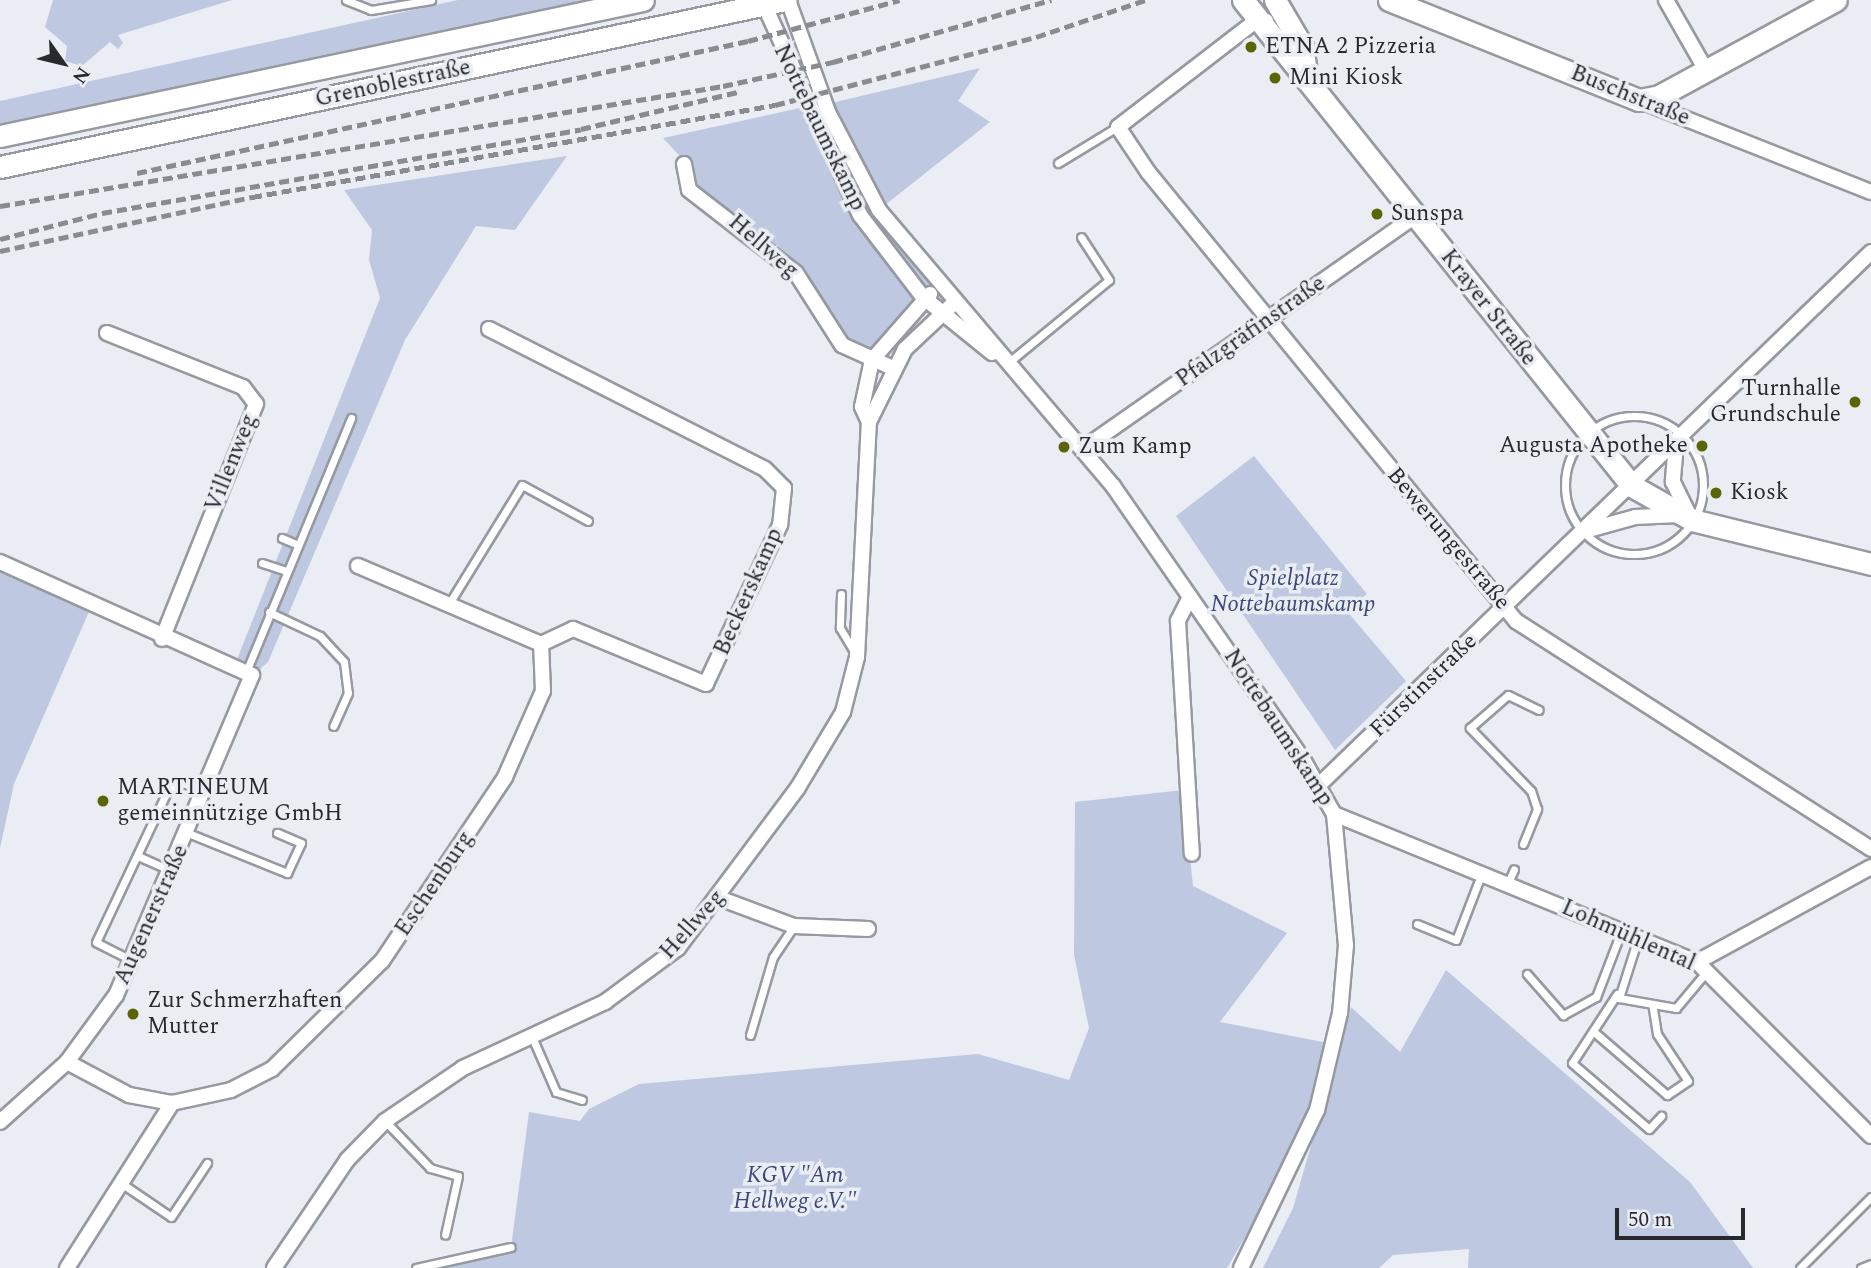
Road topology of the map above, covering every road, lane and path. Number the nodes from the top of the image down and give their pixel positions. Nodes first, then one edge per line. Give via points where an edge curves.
1 (346, 0) edge
2 (431, 0) edge
3 (643, 0) edge
4 (787, 0) edge
5 (1243, 0) edge
6 (1389, 0) edge
7 (1666, 0) edge
8 (1836, 0) edge
9 (763, 3) edge
10 (1283, 8) edge
11 (1256, 10) edge
12 (1706, 70) junction
13 (1306, 72) junction
14 (1639, 100) junction
15 (1118, 127) junction
16 (0, 136) edge
17 (1058, 163) dead end
18 (684, 164) dead end
19 (0, 167) edge
20 (1871, 192) edge
21 (1417, 215) junction
22 (1081, 237) dead end
23 (1871, 252) edge
24 (942, 289) junction
25 (923, 298) junction
26 (954, 303) junction
27 (940, 313) junction
28 (1267, 320) junction
29 (489, 330) dead end
30 (107, 333) dead end
31 (872, 360) junction
32 (1009, 363) junction
33 (893, 368) junction
34 (351, 418) dead end
35 (869, 422) junction
36 (1587, 436) junction
37 (1679, 439) junction
38 (1084, 448) junction
39 (1632, 486) junction
40 (1685, 518) junction
41 (588, 521) dead end
42 (1586, 532) junction
43 (282, 538) dead end
44 (296, 544) junction
45 (0, 562) edge
46 (262, 563) dead end
47 (1871, 564) edge
48 (359, 566) dead end
49 (286, 571) junction
50 (841, 594) dead end
51 (1190, 597) junction
52 (450, 602) junction
53 (1504, 609) junction
54 (269, 611) junction
55 (162, 639) junction
56 (541, 643) junction
57 (857, 657) junction
58 (249, 674) junction
59 (1539, 710) dead end
60 (333, 726) dead end
61 (1320, 783) junction
62 (205, 790) junction
63 (1334, 814) junction
64 (277, 833) dead end
65 (188, 834) junction
66 (1523, 844) dead end
67 (1871, 849) edge
68 (1192, 854) dead end
69 (138, 856) junction
70 (1871, 867) edge
71 (1514, 869) dead end
72 (172, 872) junction
73 (1481, 874) junction
74 (1507, 885) junction
75 (719, 898) junction
76 (1417, 924) dead end
77 (794, 926) junction
78 (868, 929) dead end
79 (1621, 931) junction
80 (1638, 938) junction
81 (134, 961) junction
82 (1702, 967) junction
83 (1527, 974) dead end
84 (1617, 995) junction
85 (1652, 1004) junction
86 (1593, 1031) junction
87 (750, 1035) dead end
88 (532, 1037) junction
89 (67, 1062) junction
90 (582, 1100) dead end
91 (172, 1103) junction
92 (1661, 1116) dead end
93 (385, 1121) junction
94 (0, 1122) edge
95 (1871, 1136) edge
96 (207, 1163) dead end
97 (121, 1183) junction
98 (1871, 1197) edge
99 (444, 1235) dead end
100 (511, 1247) dead end
101 (1871, 1264) edge
102 (67, 1268) edge
103 (274, 1268) edge
104 (416, 1268) edge
105 (1241, 1268) edge
106 (1800, 1268) edge
107 (1861, 1268) edge

1 - 2 lane via 371,10
3 - 16 main road, Grenoblestraße
4 - 9 main road, Grenoblestraße
4 - 24 street, Nottebaumskamp via 828,112 859,175
5 - 11 main road, Krayer Straße
6 - 14 main road, Buschstraße
7 - 12 street
8 - 12 main road
9 - 19 main road, Grenoblestraße
9 - 25 street, Nottebaumskamp via 843,184
10 - 11 main road
10 - 13 main road, Krayer Straße via 1303,46
11 - 13 main road, Krayer Straße via 1286,58
11 - 15 street
12 - 14 main road
13 - 21 main road, Krayer Straße
14 - 20 street, Buschstraße
15 - 17 lane
15 - 28 street, Bewerungestraße
18 - 31 street, Hellweg via 689,190 772,248 803,282 842,345
21 - 28 street, Pfalzgräfinstraße
21 - 36 main road, Krayer Straße
22 - 32 lane via 1109,280
23 - 37 street, Fürstinstraße
24 - 25 street, Hellweg
24 - 26 street, Nottebaumskamp
25 - 27 street, Nottebaumskamp
25 - 31 street, Hellweg
26 - 27 street, Hellweg
26 - 32 street, Nottebaumskamp
27 - 32 street, Nottebaumskamp
27 - 33 street, Hellweg
28 - 38 street, Pfalzgräfinstraße
28 - 53 street, Bewerungestraße
29 - 56 street, Beckerskamp via 765,469 784,488 780,525 706,684 573,629
30 - 55 street, Villenweg via 243,387 256,404
31 - 33 street, Hellweg
31 - 35 street, Hellweg via 862,407
32 - 38 street, Nottebaumskamp
33 - 35 street, Hellweg
34 - 44 lane, Augenerstraße
35 - 57 street, Hellweg
36 - 37 lane via 1603,423 1642,415
36 - 39 main road, Krayer Straße
36 - 42 lane via 1575,449 1564,483
37 - 39 street, Fürstinstraße
37 - 40 street via 1672,482
37 - 40 lane via 1703,481
38 - 51 street, Nottebaumskamp
39 - 40 main road, Krayer Straße
39 - 42 street, Fürstinstraße
40 - 42 street, Fürstinstraße via 1635,517
40 - 42 lane via 1660,551 1626,554
40 - 47 main road, Krayer Straße
41 - 52 lane via 522,485
42 - 53 street, Fürstinstraße
43 - 44 lane
44 - 49 lane, Augenerstraße
45 - 55 street
46 - 49 lane
48 - 52 street
49 - 54 lane, Augenerstraße
50 - 57 lane via 840,628
51 - 61 street, Nottebaumskamp
51 - 68 street via 1178,621
52 - 56 street
53 - 61 street, Fürstinstraße
53 - 67 street, Bewerungestraße
54 - 58 lane, Augenerstraße
54 - 60 lane via 320,636 344,662 348,693
55 - 58 street
56 - 91 street, Eschenburg via 543,691 505,777 382,961 272,1069 231,1090
57 - 75 street, Hellweg via 843,712 825,748
58 - 62 street, Augenerstraße
59 - 66 lane via 1508,695 1470,728 1531,791 1537,809
61 - 63 street, Nottebaumskamp
62 - 65 street, Augenerstraße
62 - 69 lane via 173,785
63 - 73 street, Lohmühlental
63 - 105 street, Nottebaumskamp via 1346,955 1340,1013 1317,1110
64 - 65 lane via 301,843 287,873
65 - 72 street, Augenerstraße
69 - 72 lane
69 - 81 lane via 96,942
70 - 82 street
71 - 74 lane
72 - 81 street, Augenerstraße
73 - 74 street, Lohmühlental
73 - 76 lane via 1456,940
74 - 79 street, Lohmühlental
75 - 77 street
75 - 88 street, Hellweg via 642,977
77 - 78 street
77 - 87 lane via 774,957
79 - 80 street, Lohmühlental
79 - 83 lane via 1596,997 1563,1015
80 - 82 street, Lohmühlental
80 - 84 lane
81 - 89 street, Augenerstraße
82 - 85 lane via 1681,1006
82 - 95 street, Lohmühlental
84 - 85 lane
84 - 86 lane
85 - 86 lane via 1657,1034 1688,1081 1667,1095
86 - 92 lane via 1572,1063 1649,1129
88 - 90 lane via 556,1092
88 - 93 street, Hellweg via 463,1068
89 - 91 street, Eschenburg via 129,1095
89 - 94 street, Augenerstraße
91 - 97 street
93 - 99 lane via 430,1168 458,1177
93 - 103 street, Hellweg via 347,1160
96 - 97 lane via 172,1217
97 - 102 street
98 - 106 lane
100 - 104 lane
101 - 107 lane

